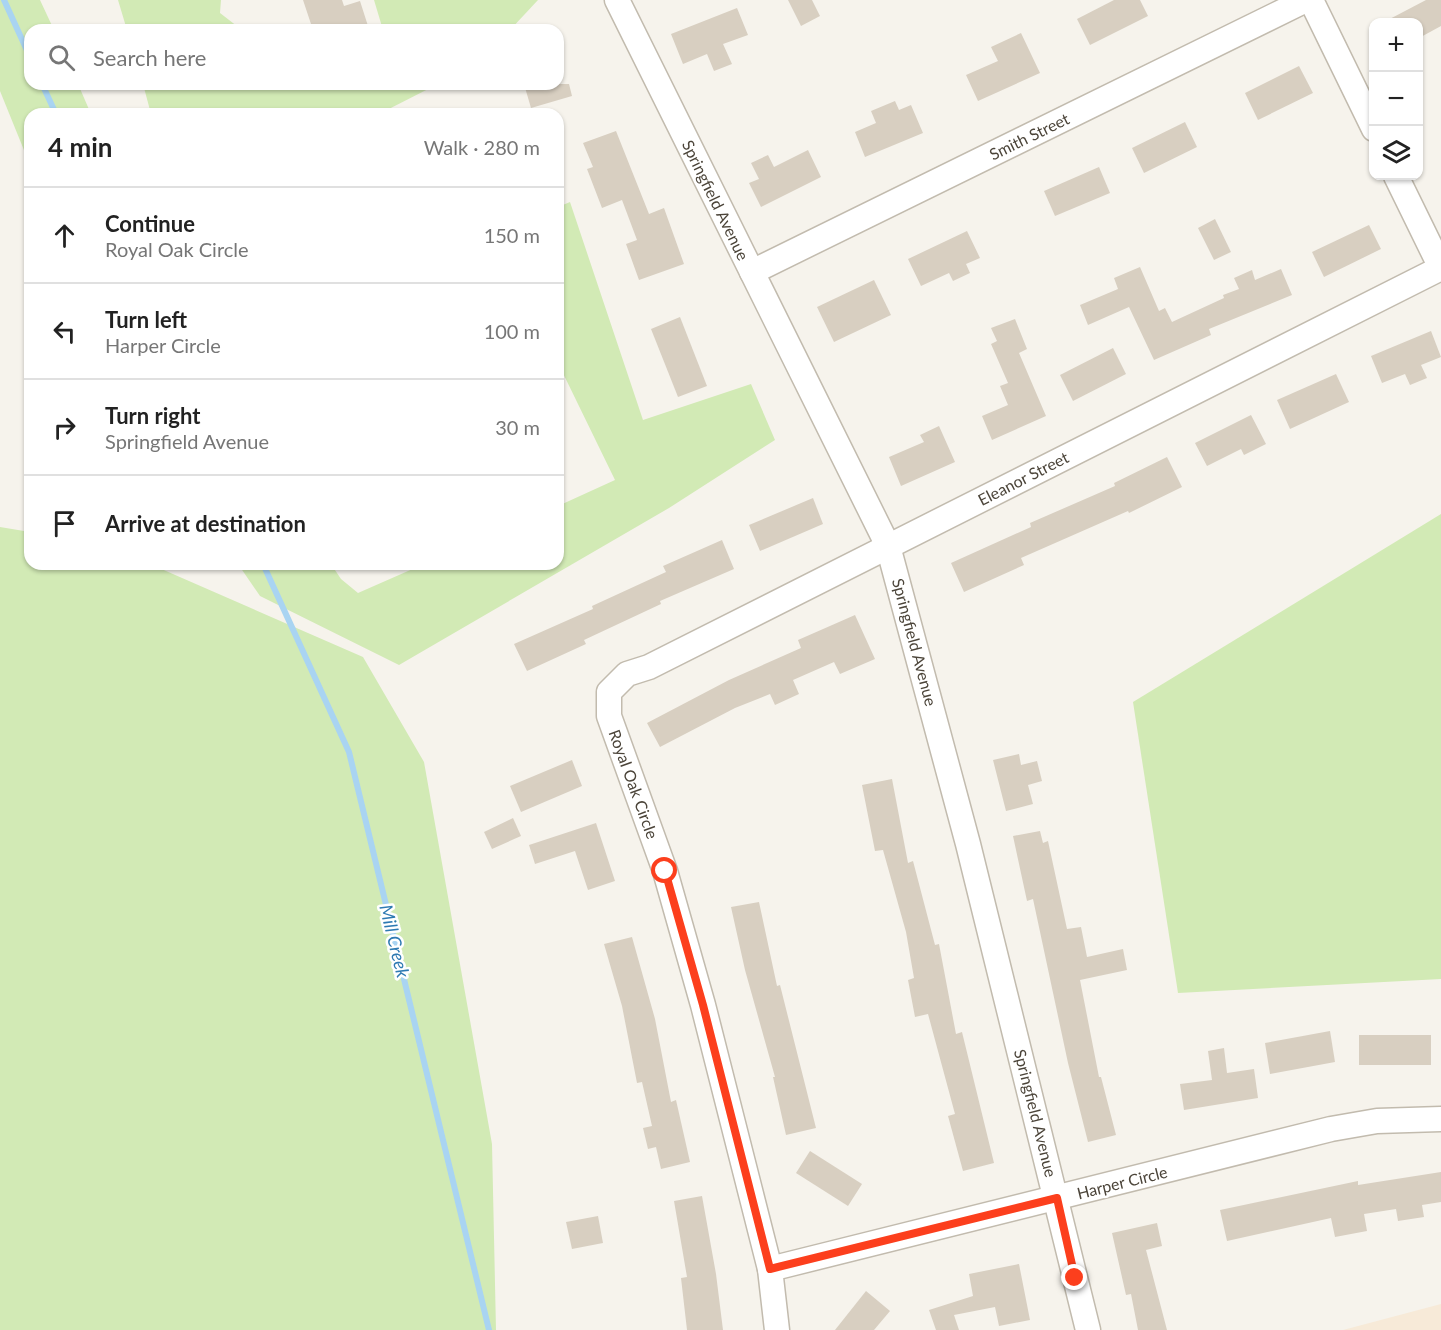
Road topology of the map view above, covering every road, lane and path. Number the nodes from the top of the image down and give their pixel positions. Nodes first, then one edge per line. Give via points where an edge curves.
1 (1306, 0) edge
2 (1311, 0) edge
3 (624, 2) edge
4 (1373, 126) edge
5 (1398, 180) edge
6 (1441, 268) edge
7 (752, 272) junction
8 (888, 546) junction
9 (609, 692) joint
10 (1441, 1119) edge
11 (1057, 1198) junction
12 (770, 1269) junction
13 (777, 1330) edge
14 (1088, 1330) edge

1 - 7 street, Smith Street
2 - 4 street
3 - 7 street, Springfield Avenue
5 - 6 street
6 - 8 street, Eleanor Street
7 - 8 street, Springfield Avenue
8 - 9 street, Eleanor Street via 627,674
8 - 11 street, Springfield Avenue
9 - 12 street, Royal Oak Circle via 609,716 665,871
10 - 11 street, Harper Circle via 1377,1121 1331,1129
11 - 12 street, Harper Circle
11 - 14 street, Springfield Avenue
12 - 13 street, Royal Oak Circle

